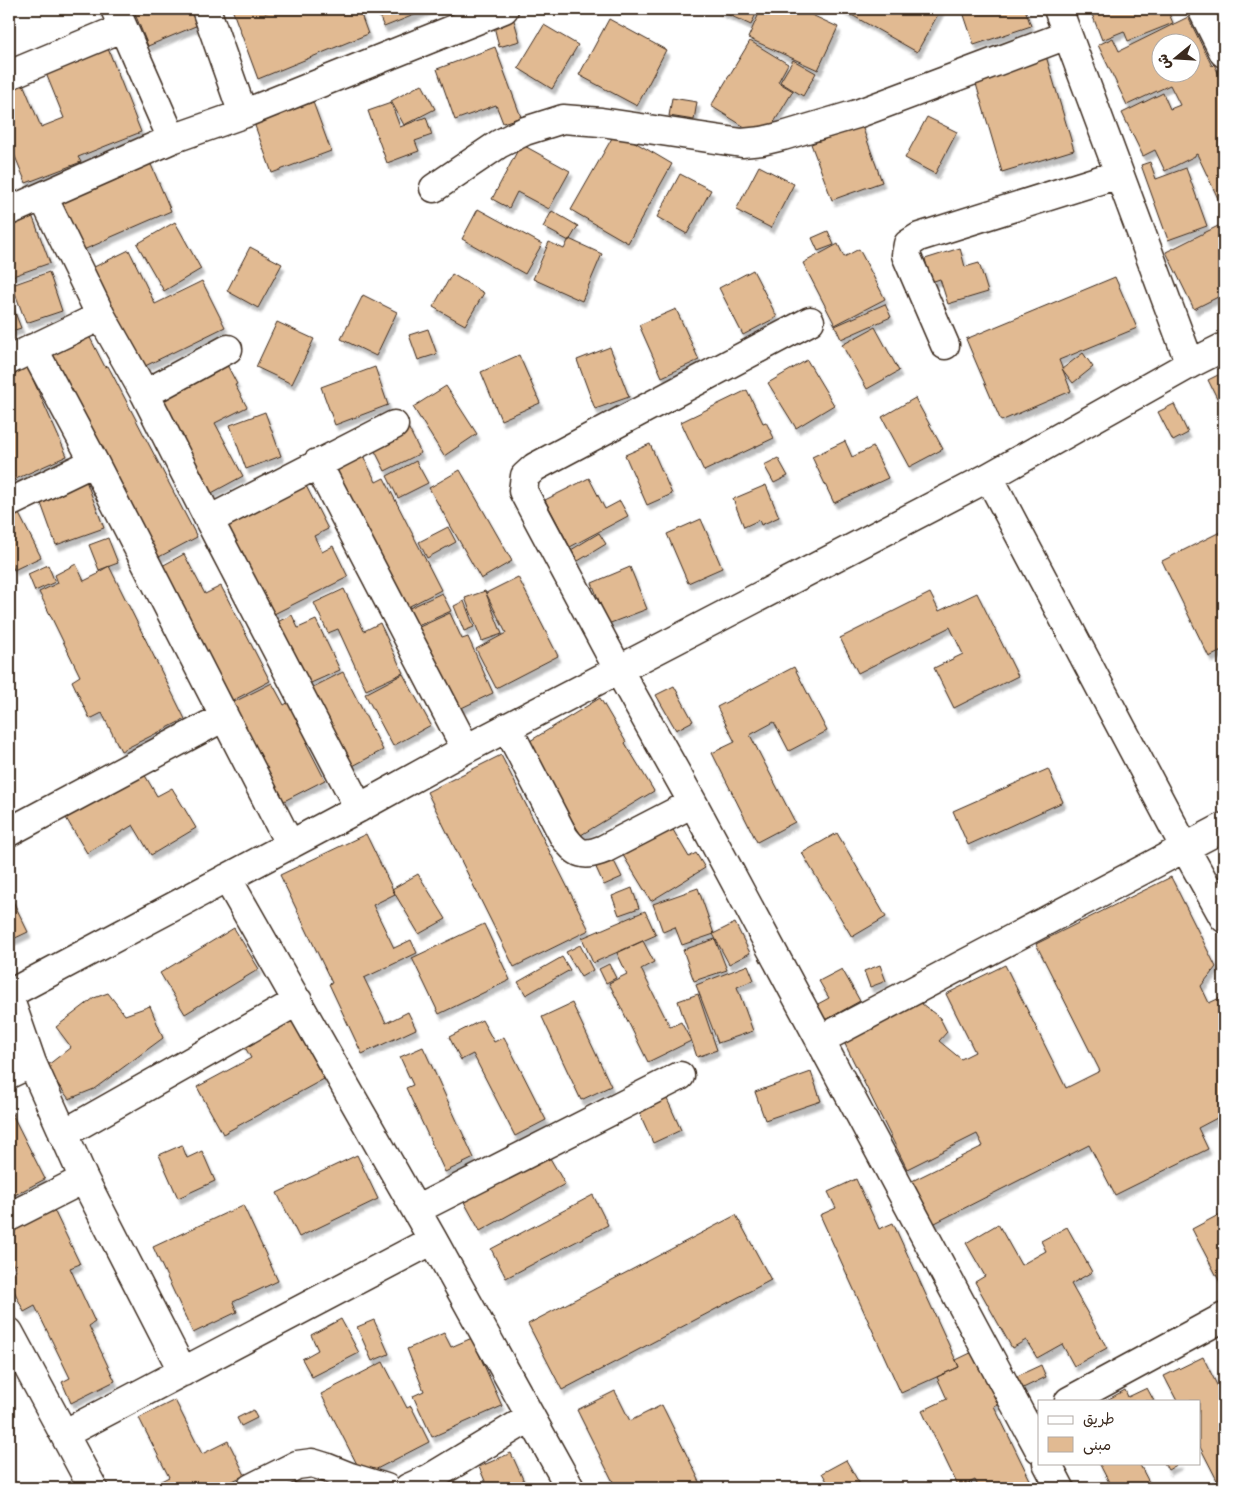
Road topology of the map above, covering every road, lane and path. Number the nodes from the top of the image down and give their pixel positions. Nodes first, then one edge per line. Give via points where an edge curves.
1 (206, 9) edge
2 (504, 9) edge
3 (1058, 9) edge
4 (1202, 9) edge
5 (118, 18) edge
6 (1067, 35) junction
7 (1224, 53) edge
8 (9, 75) edge
9 (243, 114) junction
10 (172, 139) junction
11 (1119, 174) junction
12 (434, 188) dead end
13 (43, 197) junction
14 (9, 211) edge
15 (101, 316) junction
16 (810, 321) dead end
17 (945, 345) dead end
18 (1224, 347) edge
19 (33, 348) junction
20 (228, 349) dead end
21 (9, 360) edge
22 (1190, 364) junction
23 (145, 394) junction
24 (394, 425) dead end
25 (94, 462) junction
26 (317, 463) junction
27 (988, 477) junction
28 (9, 503) edge
29 (209, 520) junction
30 (618, 669) junction
31 (224, 717) junction
32 (507, 727) junction
33 (466, 749) junction
34 (693, 803) junction
35 (360, 808) junction
36 (1224, 827) edge
37 (9, 832) edge
38 (290, 845) junction
39 (1185, 848) junction
40 (227, 878) junction
41 (1224, 918) edge
42 (9, 996) edge
43 (298, 1001) junction
44 (820, 1040) junction
45 (20, 1068) edge
46 (680, 1076) dead end
47 (63, 1134) junction
48 (84, 1179) junction
49 (416, 1210) junction
50 (9, 1217) edge
51 (433, 1240) junction
52 (1224, 1317) edge
53 (9, 1332) edge
54 (183, 1372) junction
55 (1072, 1400) edge
56 (531, 1417) junction
57 (1033, 1421) edge
58 (64, 1434) junction
59 (1038, 1444) edge
60 (1048, 1464) edge
61 (93, 1488) edge
62 (251, 1488) edge
63 (386, 1488) edge
64 (408, 1488) edge
65 (570, 1488) edge
66 (1060, 1488) edge

1 - 9 street
2 - 9 street
3 - 6 street
4 - 7 street
5 - 8 street
5 - 10 street
6 - 11 street
6 - 12 street via 857,114 762,141 742,143 563,119 525,131 499,144
9 - 10 street
10 - 13 street
11 - 17 street via 919,237 908,244 906,254
11 - 22 street
13 - 14 street
13 - 15 street
15 - 19 street
15 - 23 street
16 - 30 street via 535,467 525,476 523,491
18 - 22 street
19 - 21 street
19 - 25 street
20 - 23 street
22 - 27 street
23 - 29 street
24 - 26 street
25 - 28 street
25 - 31 street
26 - 29 street
26 - 33 street
27 - 30 street
27 - 39 street
29 - 35 street
30 - 32 street
30 - 34 street
31 - 37 street
31 - 38 street
32 - 33 street
32 - 34 street via 564,837 580,854 604,849
33 - 35 street
34 - 44 street
35 - 38 street
36 - 39 street
38 - 40 street
39 - 41 street
39 - 44 street
40 - 42 street
40 - 43 street
42 - 45 street
43 - 47 street
43 - 49 street
44 - 57 street
45 - 47 street
46 - 49 street
47 - 48 street
48 - 50 street
48 - 54 street
49 - 51 street
51 - 54 street
51 - 56 street
52 - 55 street
53 - 58 street
54 - 58 street
56 - 64 street
56 - 65 street
57 - 59 street
58 - 61 street
60 - 66 street
62 - 63 street via 298,1466 312,1463

